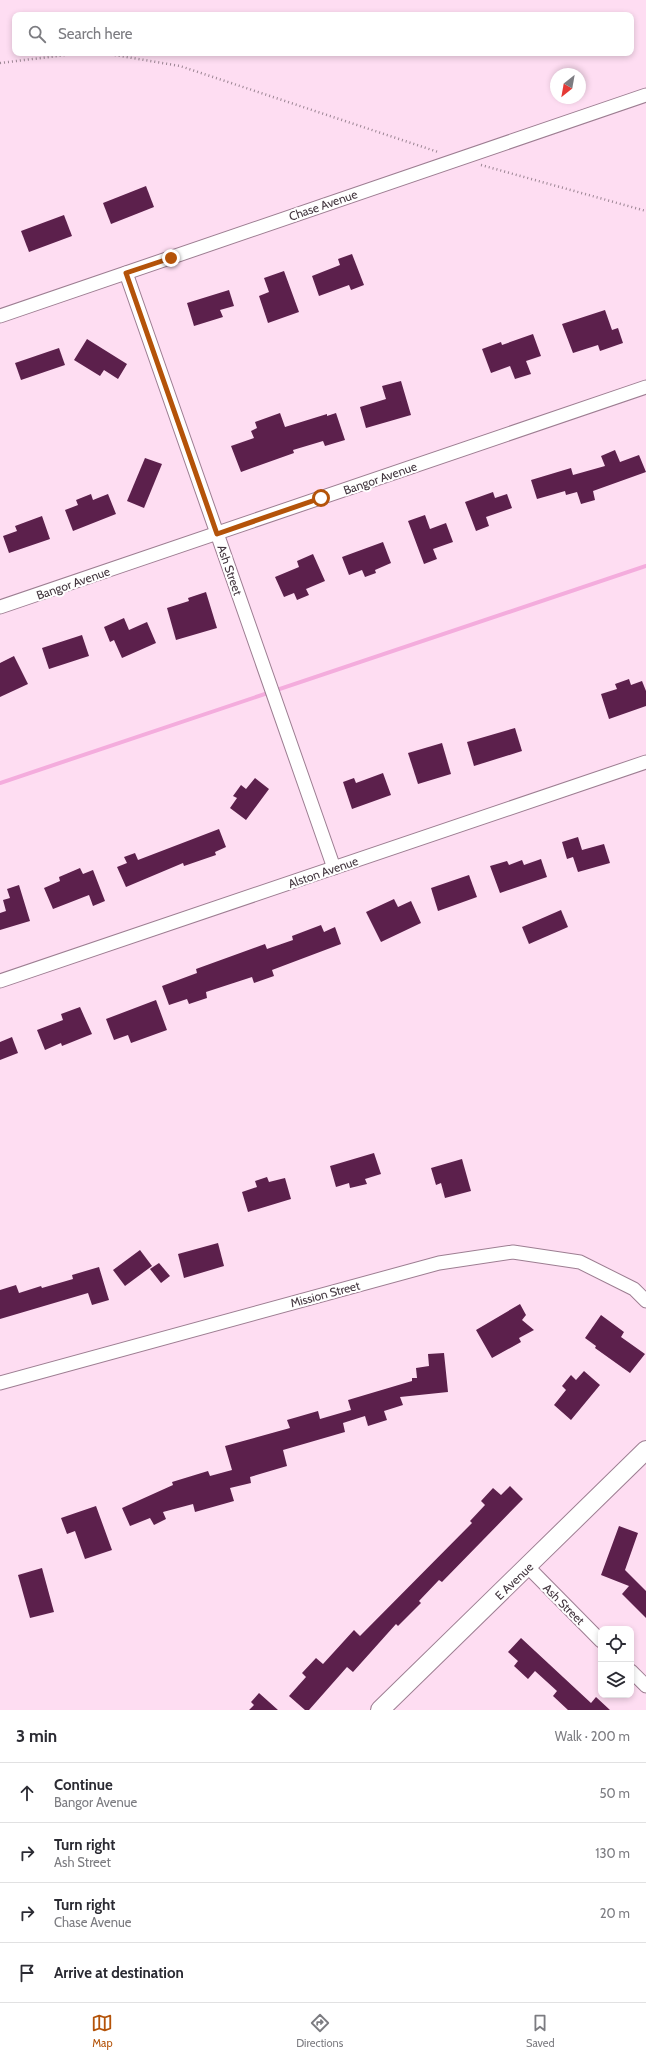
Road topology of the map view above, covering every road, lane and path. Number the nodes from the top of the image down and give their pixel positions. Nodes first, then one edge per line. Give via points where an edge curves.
1 (57, 56) edge
2 (122, 56) edge
3 (0, 63) edge
4 (646, 95) edge
5 (458, 159) junction
6 (480, 165) dead end
7 (646, 211) edge
8 (126, 273) junction
9 (0, 316) edge
10 (646, 387) edge
11 (217, 534) junction
12 (0, 607) edge
13 (646, 762) edge
14 (334, 868) junction
15 (0, 981) edge
16 (646, 1301) edge
17 (0, 1383) edge
18 (646, 1450) edge
19 (528, 1567) junction
20 (598, 1638) edge
21 (634, 1674) edge
22 (646, 1686) edge
23 (380, 1710) edge

1 - 3 path
2 - 5 path via 180,66
4 - 5 street, Chase Avenue
5 - 8 street, Chase Avenue
6 - 7 path
8 - 9 street, Chase Avenue
8 - 11 street, Ash Street
10 - 11 street, Bangor Avenue
11 - 12 street, Bangor Avenue
11 - 14 street, Ash Street
13 - 14 street, Alston Avenue
14 - 15 street, Alston Avenue
16 - 17 street, Mission Street via 634,1289 580,1262 513,1252 439,1264
18 - 19 street, E Avenue
19 - 20 street, Ash Street
19 - 23 street, E Avenue
21 - 22 street

